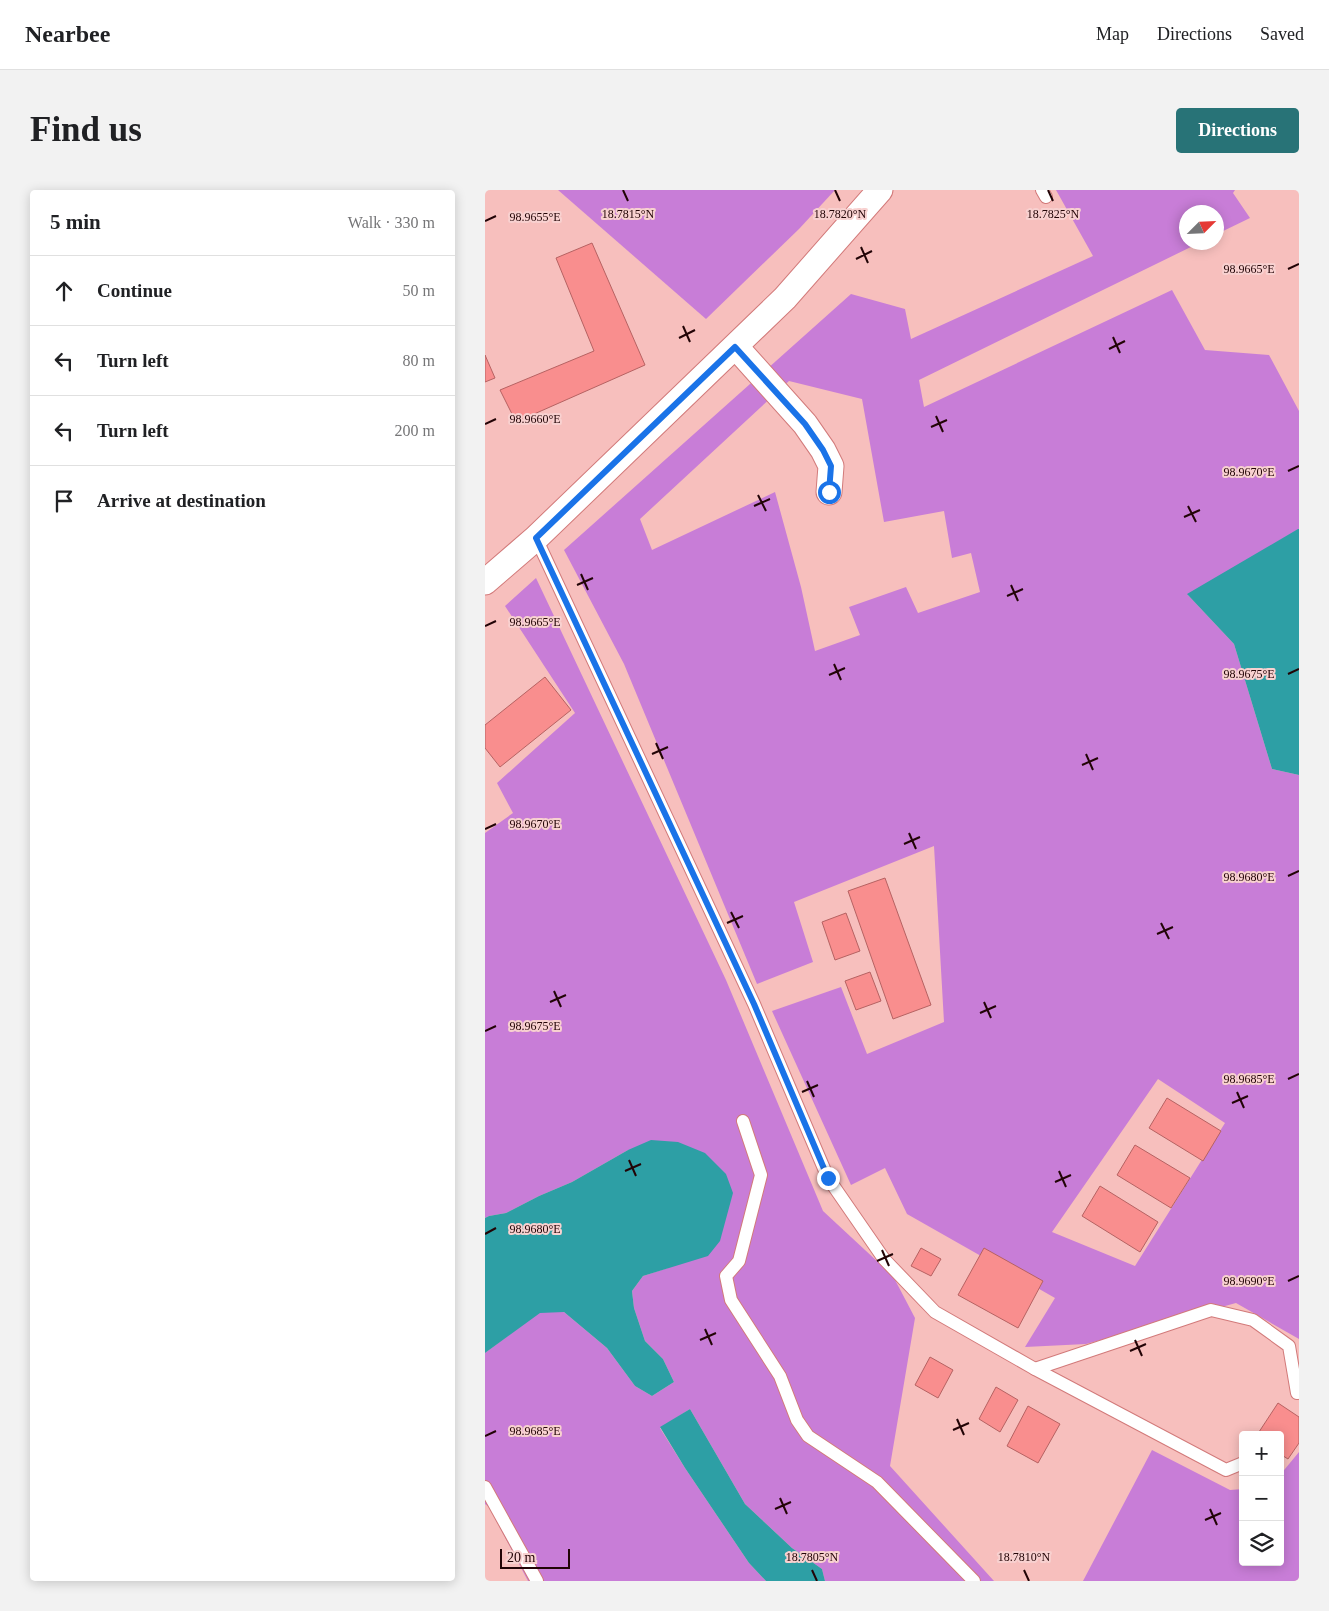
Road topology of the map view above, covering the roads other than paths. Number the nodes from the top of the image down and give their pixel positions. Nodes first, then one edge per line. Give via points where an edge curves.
1 (880, 190) edge
2 (735, 347) junction
3 (829, 492) dead end
4 (536, 538) junction
5 (485, 582) edge
6 (743, 1121) dead end
7 (1035, 1369) junction
8 (1297, 1394) dead end
9 (1239, 1465) edge
10 (485, 1487) edge
11 (537, 1581) edge
12 (974, 1581) edge

1 - 2 street via 785,298
2 - 3 street via 805,424 823,450 831,466
2 - 4 street
4 - 5 street
4 - 7 lane via 754,1004 828,1178 884,1259 935,1312
6 - 12 lane via 761,1175 739,1261 726,1276 731,1300 780,1376 797,1420 808,1436 877,1482
7 - 8 lane via 1211,1310 1253,1320 1289,1346
7 - 9 lane via 1226,1470
10 - 11 lane

